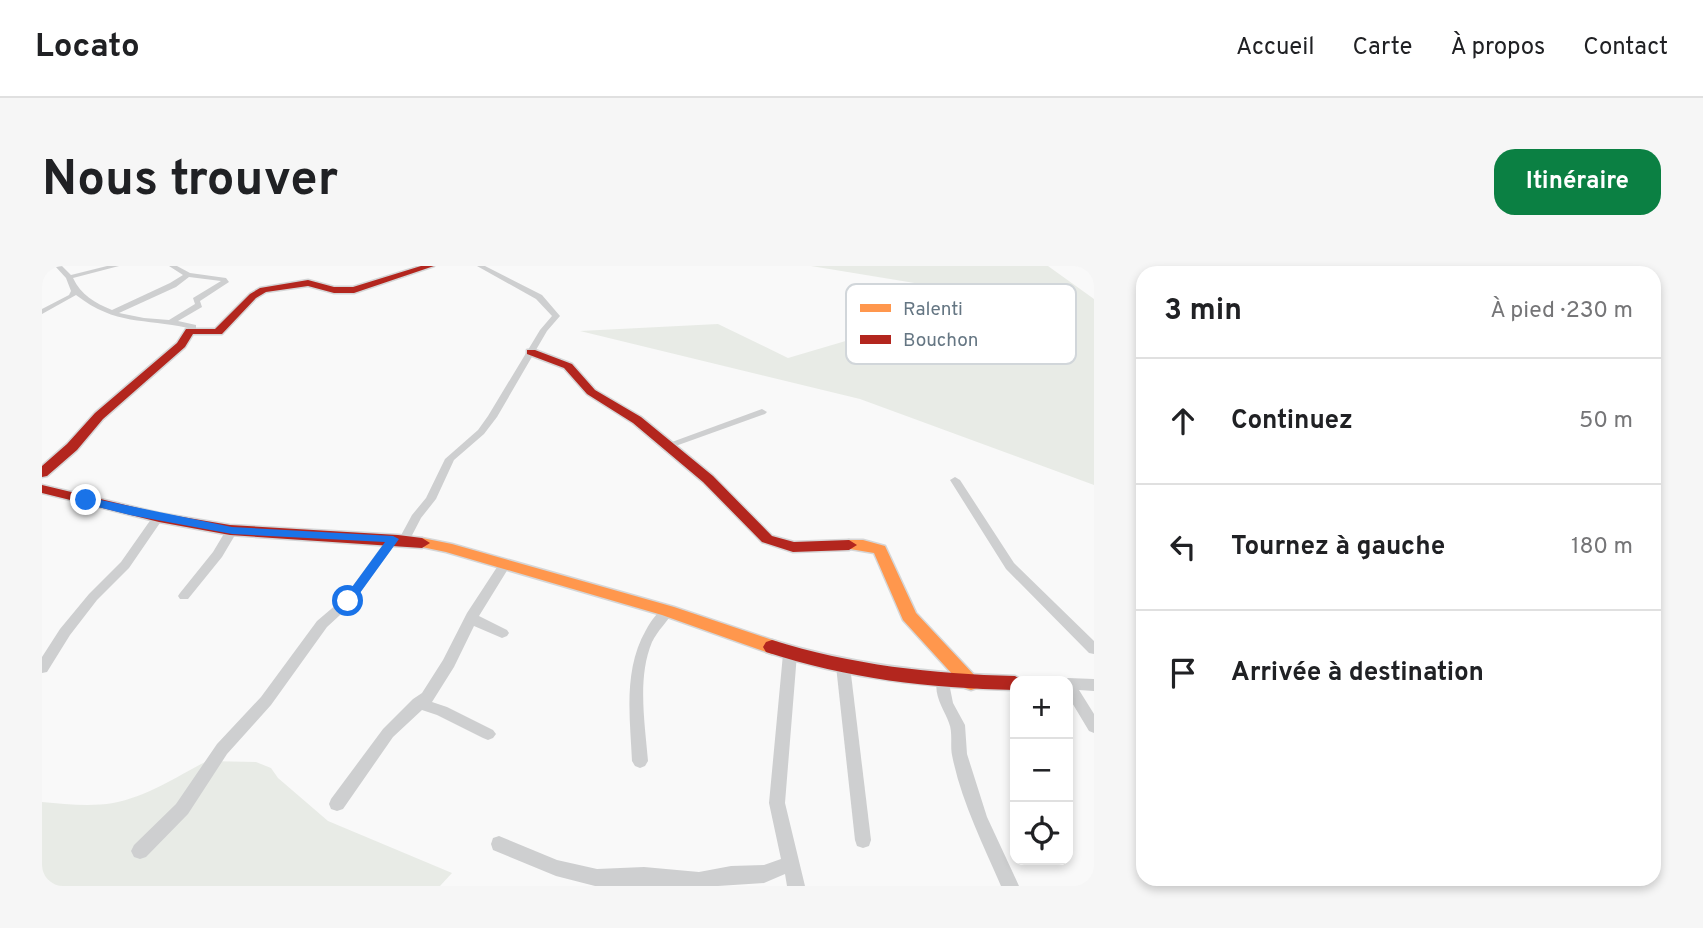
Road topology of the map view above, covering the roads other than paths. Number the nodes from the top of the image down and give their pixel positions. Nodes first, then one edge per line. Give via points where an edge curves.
1 (58, 266) edge
2 (117, 266) edge
3 (172, 266) edge
4 (430, 266) edge
5 (480, 266) edge
6 (188, 275) junction
7 (69, 277) junction
8 (75, 291) junction
9 (42, 312) edge
10 (111, 313) junction
11 (171, 322) junction
12 (190, 331) junction
13 (531, 352) junction
14 (762, 412) dead end
15 (666, 446) junction
16 (42, 473) edge
17 (954, 480) dead end
18 (42, 489) edge
19 (158, 517) junction
20 (232, 530) junction
21 (399, 540) junction
22 (505, 564) junction
23 (184, 596) dead end
24 (668, 611) junction
25 (472, 616) junction
26 (502, 633) dead end
27 (1094, 649) edge
28 (790, 654) junction
29 (843, 666) junction
30 (42, 668) edge
31 (943, 682) junction
32 (971, 683) junction
33 (1010, 684) edge
34 (1073, 684) edge
35 (1094, 685) edge
36 (1073, 692) edge
37 (418, 703) junction
38 (1094, 727) edge
39 (488, 734) dead end
40 (640, 761) dead end
41 (337, 804) dead end
42 (863, 840) dead end
43 (499, 844) dead end
44 (140, 851) dead end
45 (792, 863) junction
46 (796, 886) edge
47 (1010, 886) edge

1 - 7 street
2 - 7 street
3 - 6 street
4 - 12 street via 354,290 308,283 263,290 218,332
5 - 13 street via 539,297 556,316
6 - 10 street
6 - 11 street via 225,282
7 - 8 street
8 - 9 street
8 - 10 street
10 - 11 street via 146,322
11 - 12 street via 188,324
12 - 16 street via 181,345
13 - 15 street via 568,366 591,392 637,420
13 - 21 street via 481,432 450,459 431,499
14 - 15 street
15 - 32 street via 708,479 767,539 793,547 863,545 880,550 909,616
17 - 27 street via 1010,566
18 - 19 street
19 - 20 street
19 - 30 street via 125,565 65,632
20 - 21 street
20 - 23 street
21 - 22 street via 447,547
21 - 44 street via 348,601 322,624 266,701 222,749 182,809
22 - 24 street
22 - 25 street
24 - 28 street
24 - 40 street via 659,618 639,657
25 - 26 street
25 - 37 street via 449,663
28 - 29 street
28 - 45 street via 777,803
29 - 31 street
29 - 42 street
31 - 32 street
31 - 47 street via 979,817
32 - 33 street
34 - 35 street
36 - 38 street
37 - 39 street
37 - 41 street via 388,733
43 - 45 street via 597,878 699,881 764,874
45 - 46 street

